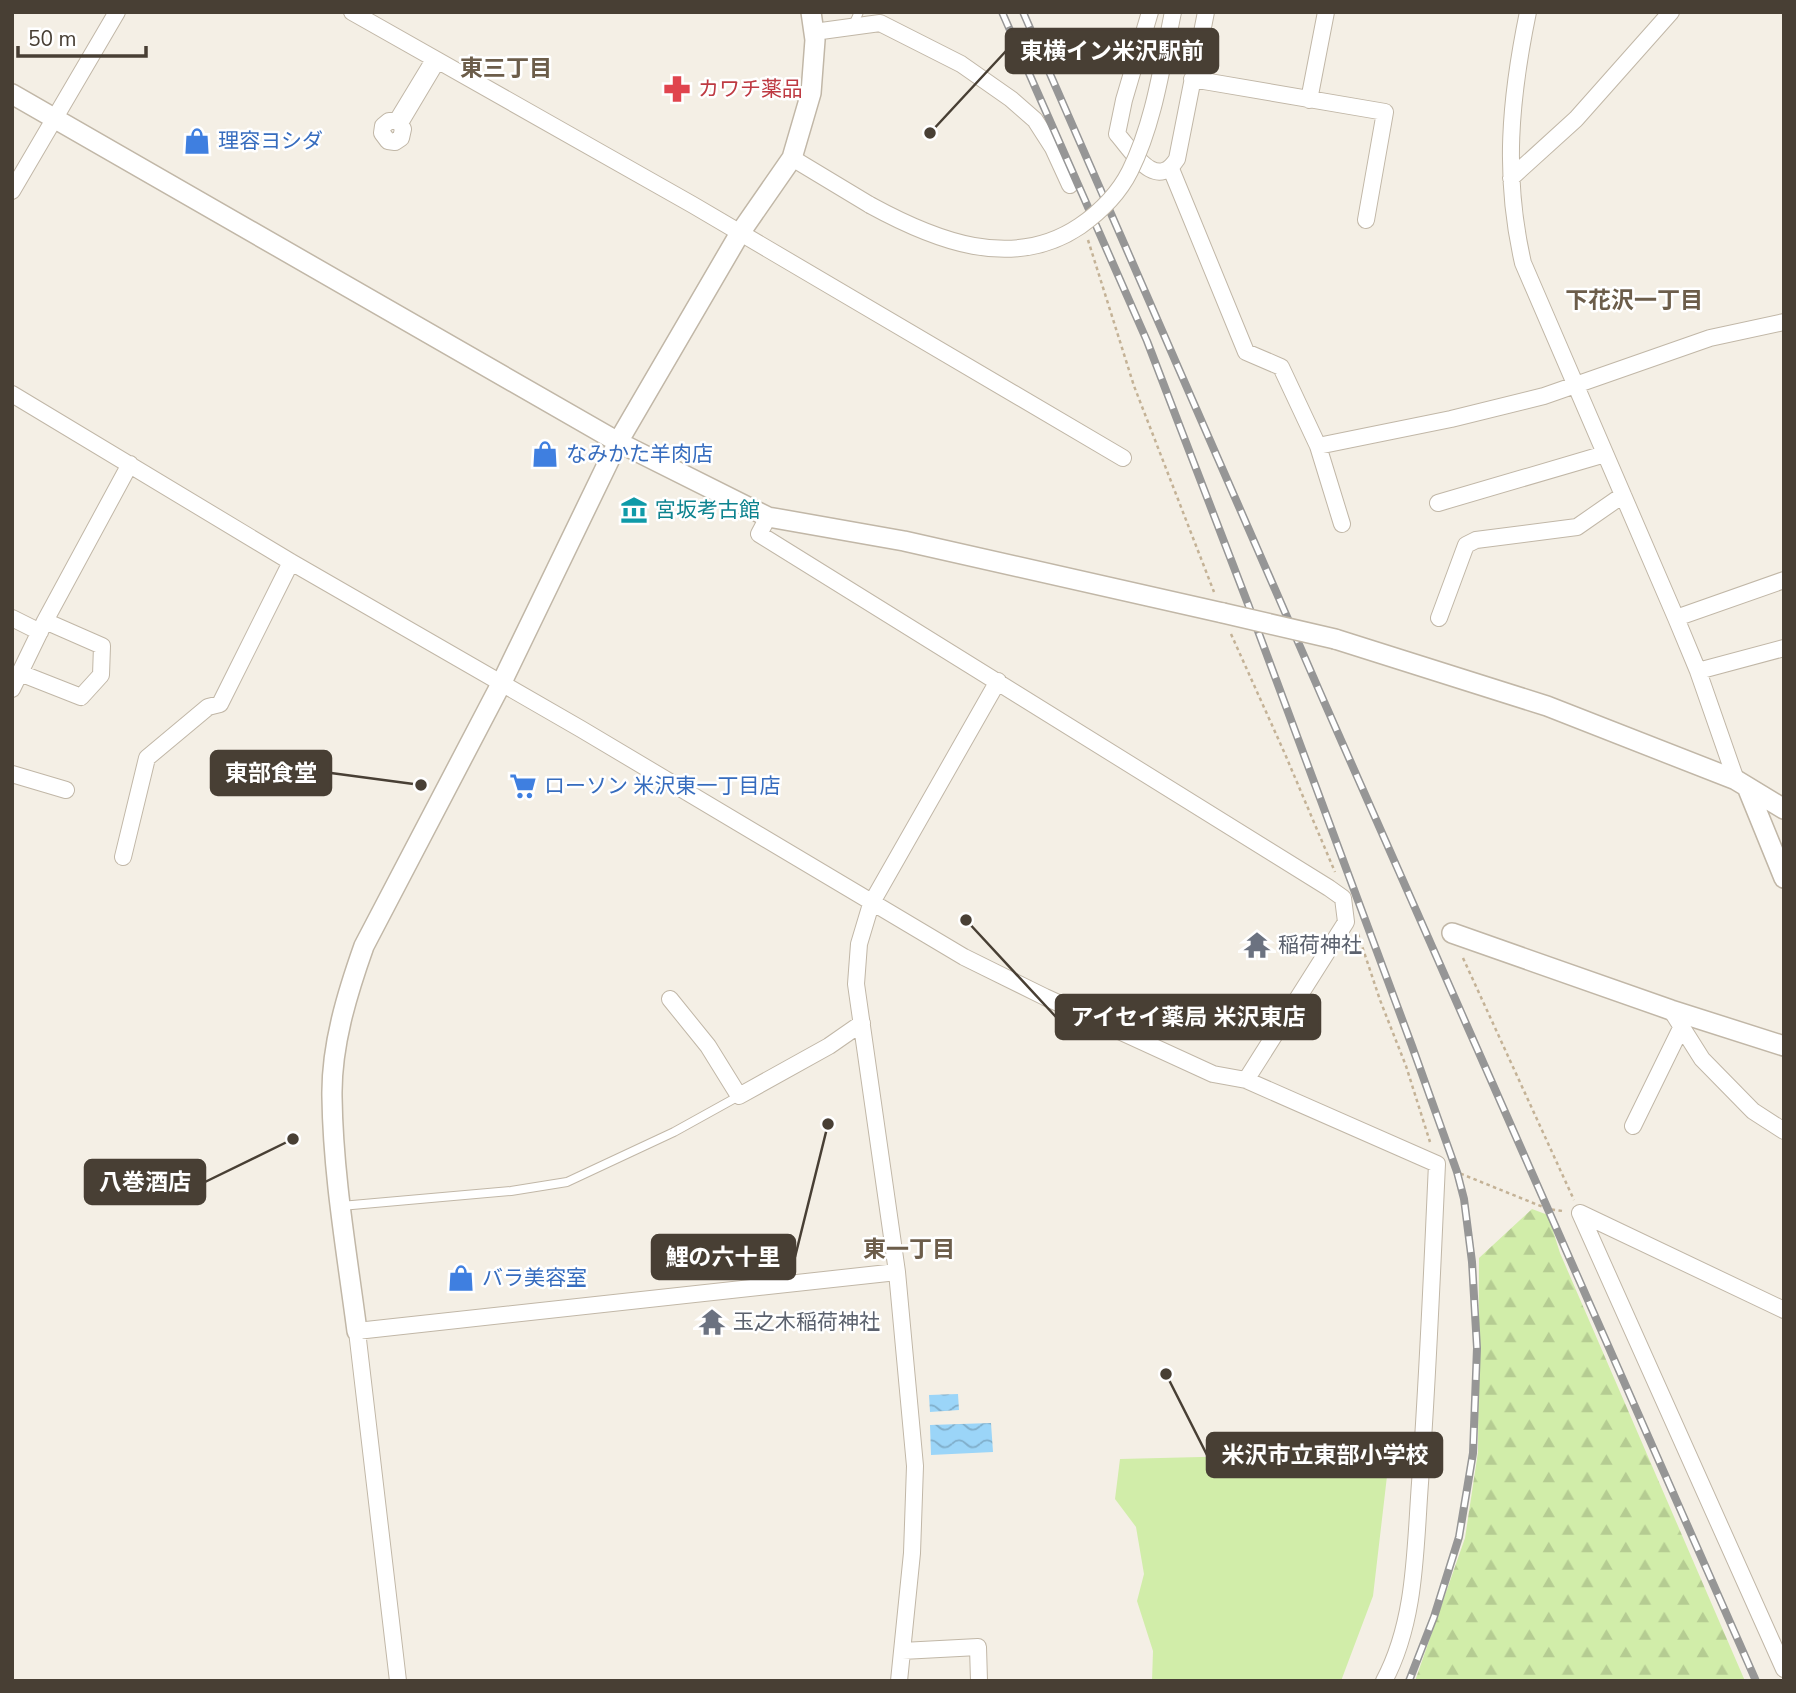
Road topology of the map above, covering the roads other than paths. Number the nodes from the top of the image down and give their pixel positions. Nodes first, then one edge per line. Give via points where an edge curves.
1 (117, 12) edge
2 (352, 12) edge
3 (811, 12) edge
4 (1150, 12) edge
5 (1173, 12) edge
6 (1206, 12) edge
7 (1326, 12) edge
8 (1528, 12) edge
9 (1671, 12) edge
10 (855, 20) edge
11 (814, 32) junction
12 (436, 61) junction
13 (1192, 79) junction
14 (12, 94) edge
15 (1309, 100) junction
16 (54, 117) junction
17 (792, 158) junction
18 (1171, 169) junction
19 (1511, 178) junction
20 (1070, 185) dead end
21 (12, 191) edge
22 (1366, 220) dead end
23 (740, 233) junction
24 (1784, 322) edge
25 (1576, 385) junction
26 (12, 394) edge
27 (618, 442) junction
28 (1318, 446) junction
29 (1605, 454) junction
30 (1123, 458) dead end
31 (130, 464) junction
32 (1623, 495) junction
33 (1438, 503) dead end
34 (768, 517) junction
35 (1342, 524) dead end
36 (291, 562) junction
37 (1784, 580) edge
38 (12, 618) edge
39 (1439, 618) dead end
40 (1676, 618) junction
41 (42, 626) junction
42 (1784, 648) edge
43 (1698, 671) junction
44 (20, 673) junction
45 (998, 681) junction
46 (501, 684) junction
47 (12, 689) edge
48 (12, 774) edge
49 (1741, 784) junction
50 (65, 790) dead end
51 (1784, 809) edge
52 (123, 857) dead end
53 (1784, 878) edge
54 (871, 904) junction
55 (1452, 933) road end
56 (670, 999) dead end
57 (1676, 1018) junction
58 (862, 1023) junction
59 (1784, 1046) edge
60 (1246, 1080) junction
61 (739, 1096) junction
62 (1633, 1126) dead end
63 (1784, 1131) edge
64 (341, 1206) junction
65 (897, 1272) junction
66 (1784, 1310) edge
67 (357, 1331) junction
68 (902, 1651) junction
69 (1784, 1669) edge
70 (398, 1681) edge
71 (899, 1681) edge
72 (979, 1681) edge
73 (1384, 1681) edge

1 - 16 street
2 - 12 street
3 - 11 street
4 - 18 street via 1117,134 1149,170
5 - 17 street, bridge via 1153,106 1130,172 1101,210 1068,234 1023,248 996,250 940,238 907,226
6 - 13 street
7 - 15 street
8 - 19 street via 1516,69
9 - 19 street via 1576,119
10 - 11 street
10 - 20 street via 880,23 961,64 1011,99 1035,120
11 - 17 street via 811,93
12 - 12 street via 400,123 401,138 388,141 383,126 397,121
12 - 23 street
13 - 15 street
13 - 18 street via 1177,159
14 - 16 street
15 - 22 street via 1384,112
16 - 21 street
16 - 27 street
17 - 23 street
18 - 28 street via 1246,352 1281,367
19 - 25 street via 1523,263
23 - 27 street
23 - 30 street
24 - 25 street via 1710,338
25 - 28 street via 1464,416
25 - 29 street
26 - 31 street
27 - 34 street
27 - 46 street
28 - 35 street
29 - 32 street
29 - 33 street
31 - 36 street
31 - 41 street
32 - 39 street via 1577,527 1466,545
32 - 40 street
34 - 45 street via 759,534
34 - 49 street, bridge via 904,541 1335,639 1547,706
36 - 46 street
36 - 52 street via 220,704 208,707 147,758
37 - 40 street
38 - 41 street
40 - 43 street
41 - 44 street
41 - 44 street via 102,646 101,675 81,697
42 - 43 street
43 - 49 street
44 - 47 street
45 - 54 street
45 - 60 street via 1343,898 1346,922
46 - 54 street
46 - 64 street via 355,971 338,1035 332,1097
48 - 50 street
49 - 51 street
49 - 53 street
54 - 58 street via 859,944 856,984
54 - 60 street via 1045,997 1213,1074
55 - 57 street
56 - 61 street via 708,1046
57 - 59 street
57 - 62 street
57 - 63 street via 1702,1059 1753,1111
58 - 61 street
58 - 65 street
60 - 73 street via 1437,1164 1411,1595 1394,1662
61 - 64 lane via 568,1182
64 - 67 street
65 - 67 street
65 - 68 street via 915,1466
66 - 69 street via 1580,1213
67 - 70 street
68 - 71 street
68 - 72 street via 978,1647

